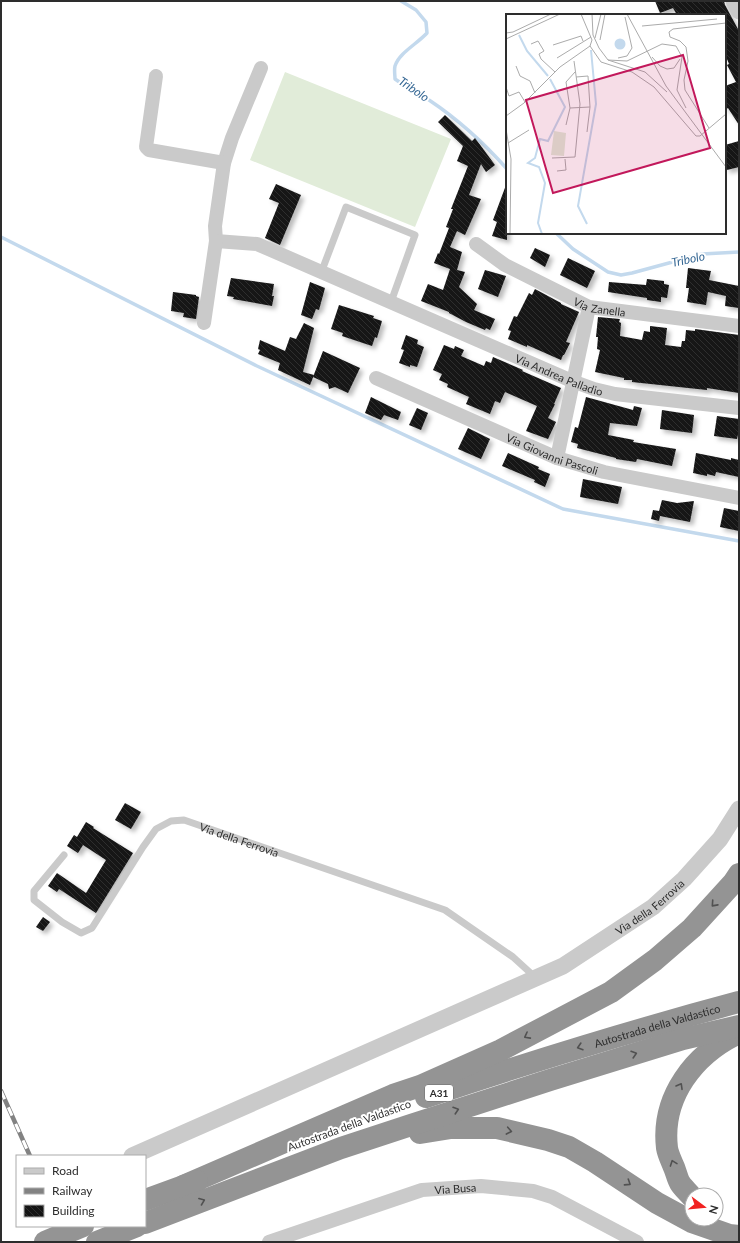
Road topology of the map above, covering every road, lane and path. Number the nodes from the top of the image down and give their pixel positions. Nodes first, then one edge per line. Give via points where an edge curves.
1 (734, 1) edge
2 (739, 11) edge
3 (261, 68) dead end
4 (156, 76) dead end
5 (224, 162) junction
6 (216, 241) junction
7 (476, 244) dead end
8 (321, 273) junction
9 (391, 302) junction
10 (589, 307) junction
11 (204, 323) dead end
12 (739, 326) edge
13 (376, 378) dead end
14 (572, 382) junction
15 (739, 408) edge
16 (557, 458) junction
17 (739, 498) edge
18 (739, 809) edge
19 (64, 855) dead end
20 (739, 874) edge
21 (536, 978) junction
22 (739, 1002) edge
23 (739, 1026) edge
24 (739, 1033) edge
25 (134, 1155) edge
26 (267, 1176) junction
27 (183, 1186) junction
28 (684, 1187) edge
29 (146, 1200) edge
30 (724, 1221) edge
31 (146, 1223) edge
32 (739, 1225) edge
33 (81, 1227) edge
34 (124, 1227) edge
35 (134, 1227) edge
36 (739, 1236) edge
37 (45, 1242) edge
38 (96, 1242) edge
39 (131, 1242) edge
40 (269, 1242) edge
41 (638, 1242) edge

1 - 2 street
3 - 5 street
4 - 5 street via 146,147 149,150
5 - 6 street via 214,226
6 - 8 street, Via Andrea Palladio via 257,244
6 - 11 street
7 - 10 street, Via Zanella via 505,266
8 - 9 street, Via Andrea Palladio
8 - 9 lane via 346,207 415,235
9 - 14 street, Via Andrea Palladio
10 - 12 street, Via Zanella
10 - 14 street
13 - 16 street, Via Giovanni Pascoli
14 - 15 street, Via Andrea Palladio via 615,394
14 - 16 street
16 - 17 street, Via Giovanni Pascoli via 604,472
18 - 21 street, Via della Ferrovia via 715,845 684,880 653,907 563,966
19 - 21 lane, Via della Ferrovia via 34,891 34,900 81,933 92,928 156,829 171,821 184,820 445,910 513,957
20 -> 27 highway, A31 via 692,928 655,960 611,992 494,1053
21 - 25 street, Via della Ferrovia
22 -> 27 highway, Autostrada della Valdastico / A31 via 622,1034 486,1077 327,1132
26 -> 23 highway, Autostrada della Valdastico / A31 via 404,1127 543,1082 683,1039
28 -> 24 highway via 668,1149 666,1122 669,1110 680,1084 696,1063
31 -> 26 highway, Autostrada della Valdastico / A31
26 -> 36 highway, A31 via 408,1135 451,1128 497,1128 570,1147 657,1203 692,1222
27 - 29 highway, Autostrada della Valdastico / A31
30 - 32 highway
33 - 37 highway, bridge
34 - 39 street
35 - 38 highway, bridge
40 - 41 street, Via Busa via 422,1190 481,1186 533,1191 552,1197

